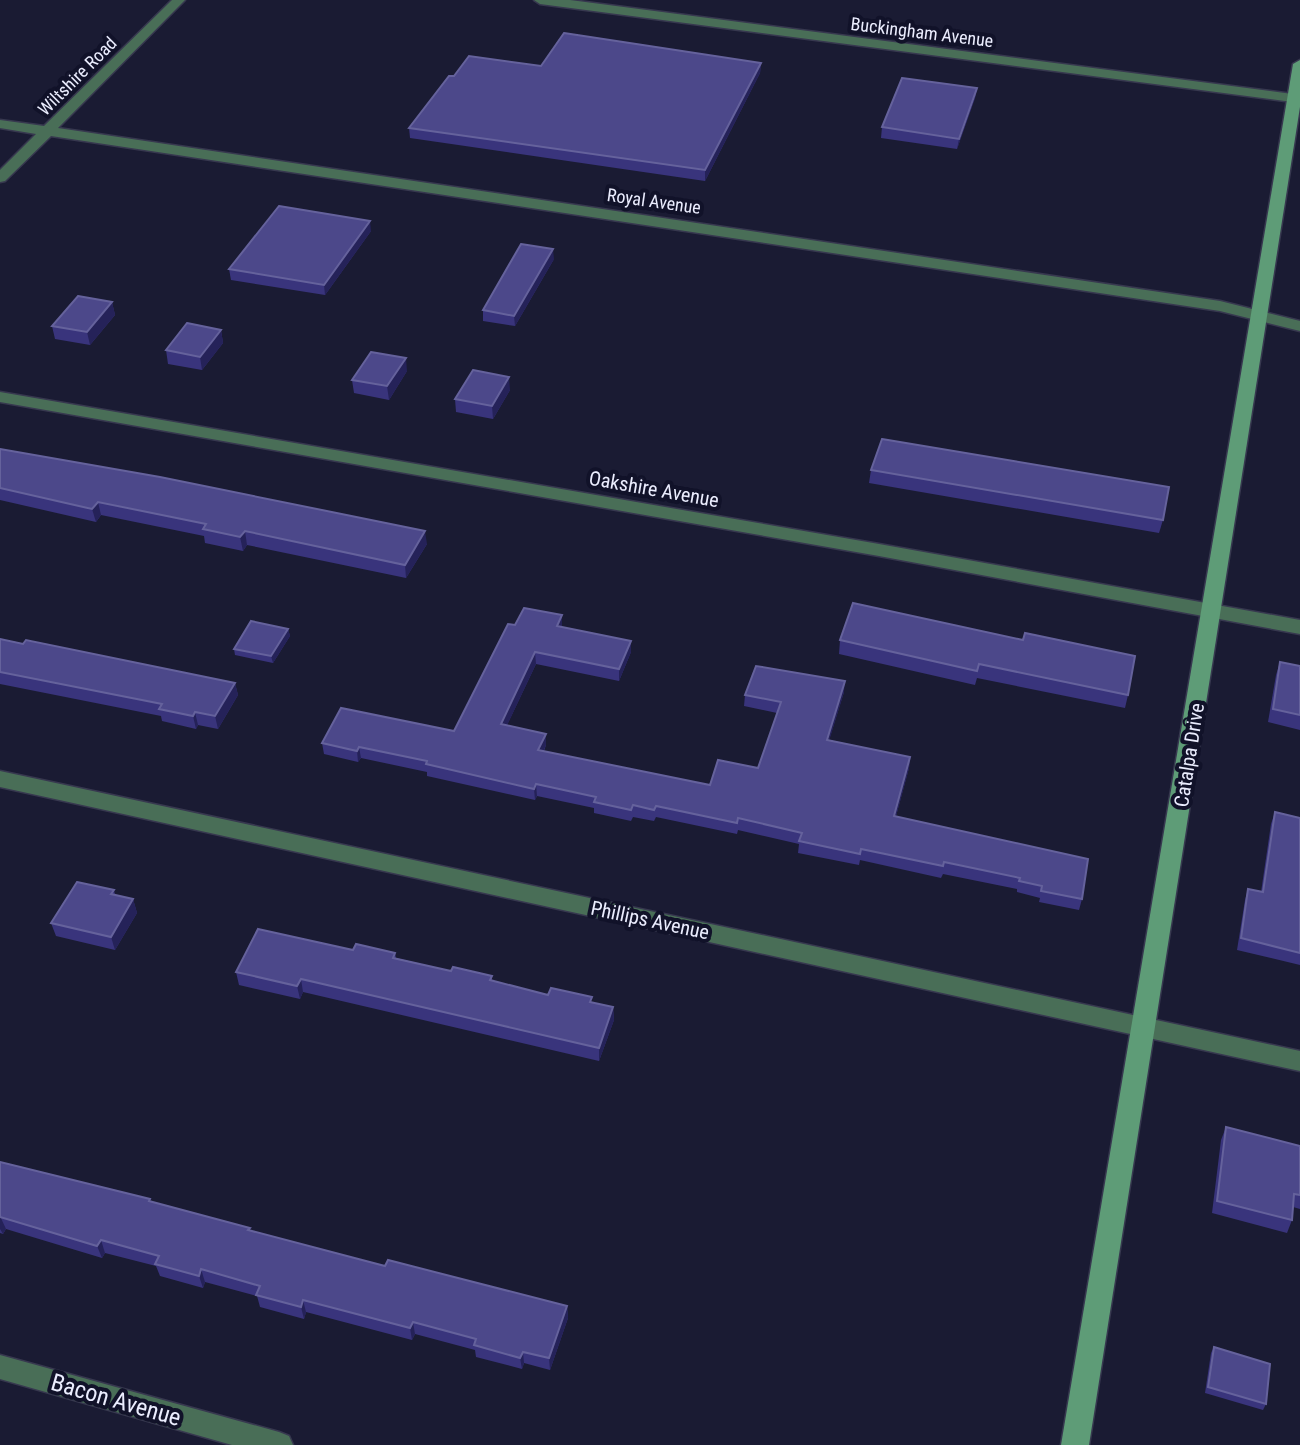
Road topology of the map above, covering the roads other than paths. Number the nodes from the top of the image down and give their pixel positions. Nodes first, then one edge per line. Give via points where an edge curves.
1 (179, 0) edge
2 (540, 0) edge
3 (1300, 64) edge
4 (1298, 99) edge
5 (0, 124) edge
6 (47, 132) junction
7 (0, 178) edge
8 (1260, 316) junction
9 (1300, 326) edge
10 (0, 397) edge
11 (1212, 612) junction
12 (1300, 627) edge
13 (0, 779) edge
14 (1144, 1028) junction
15 (1300, 1061) edge
16 (0, 1367) edge
17 (279, 1445) edge
18 (1075, 1445) edge

1 - 6 street, Wiltshire Road
2 - 4 street, Buckingham Avenue
3 - 4 street, Catalpa Drive
4 - 8 street, Catalpa Drive
5 - 6 street, Royal Avenue
6 - 7 street, Wiltshire Road
6 - 8 street, Royal Avenue via 971,268
8 - 9 street, Royal Avenue
8 - 11 street, Catalpa Drive
10 - 11 street, Oakshire Avenue
11 - 12 street, Oakshire Avenue
11 - 14 street, Catalpa Drive
13 - 14 street, Phillips Avenue
14 - 15 street, Phillips Avenue
14 - 18 street, Catalpa Drive
16 - 17 street, Bacon Avenue

